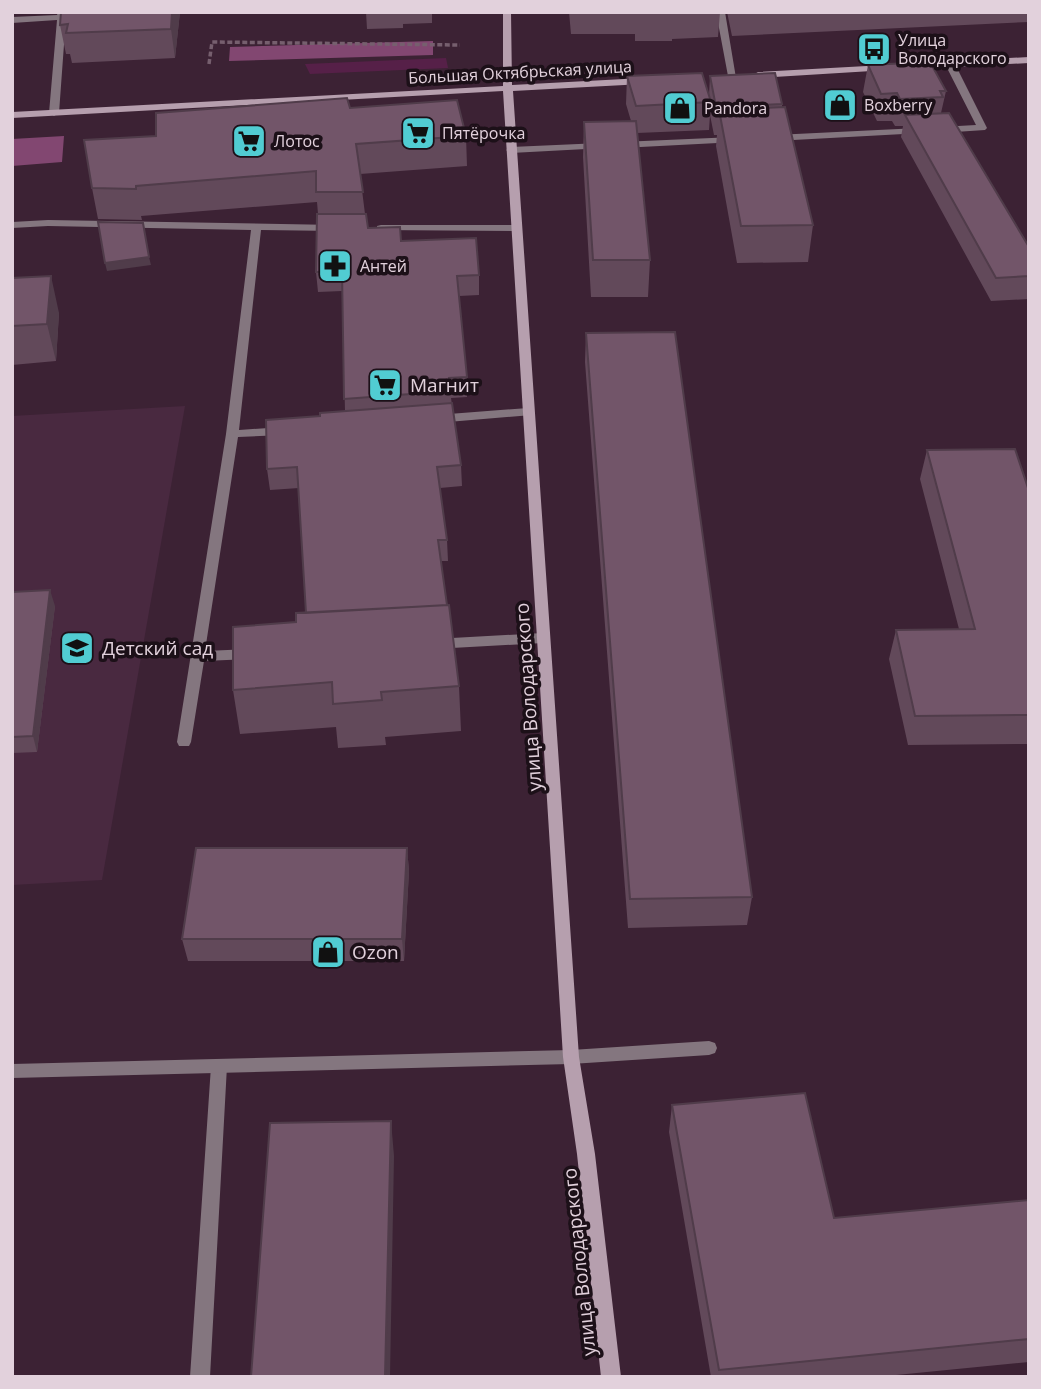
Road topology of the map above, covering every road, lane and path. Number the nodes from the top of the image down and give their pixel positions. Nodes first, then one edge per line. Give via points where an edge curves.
1 (507, 12) edge
2 (720, 12) edge
3 (62, 15) edge
4 (12, 20) edge
5 (460, 45) dead end
6 (1029, 60) edge
7 (209, 64) dead end
8 (950, 64) junction
9 (733, 76) junction
10 (719, 77) edge
11 (654, 80) edge
12 (507, 88) junction
13 (54, 113) junction
14 (12, 115) edge
15 (765, 138) edge
16 (751, 139) edge
17 (511, 150) junction
18 (12, 225) edge
19 (256, 228) junction
20 (350, 228) edge
21 (364, 228) edge
22 (516, 228) junction
23 (528, 412) junction
24 (425, 420) edge
25 (301, 429) edge
26 (232, 435) junction
27 (543, 638) junction
28 (421, 645) edge
29 (268, 653) edge
30 (199, 656) junction
31 (184, 742) dead end
32 (709, 1048) dead end
33 (571, 1057) junction
34 (219, 1066) junction
35 (12, 1071) edge
36 (200, 1377) edge
37 (611, 1377) edge

1 - 12 street, улица Володарского
2 - 9 street
3 - 4 street
3 - 13 street
5 - 7 path via 212,42
6 - 8 street
8 - 9 street
8 - 15 street via 982,128
9 - 10 street
11 - 12 street, Большая Октябрьская улица
12 - 13 street, Большая Октябрьская улица
12 - 17 street, улица Володарского
13 - 14 street, Большая Октябрьская улица
16 - 17 street
17 - 22 street, улица Володарского
18 - 19 street
19 - 20 street
19 - 26 street
21 - 22 street
22 - 23 street, улица Володарского
23 - 24 street
23 - 27 street, улица Володарского
25 - 26 street
26 - 30 street
27 - 28 street
27 - 33 street, улица Володарского
29 - 30 street
30 - 31 street
32 - 33 street
33 - 34 street
33 - 37 street, улица Володарского
34 - 35 street
34 - 36 street

